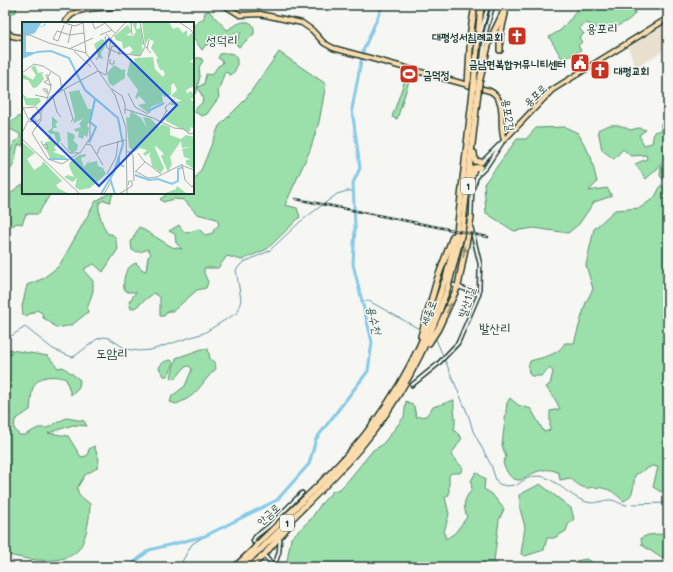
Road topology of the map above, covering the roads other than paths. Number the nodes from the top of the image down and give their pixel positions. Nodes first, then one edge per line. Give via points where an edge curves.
1 (126, 5) edge
2 (224, 5) edge
3 (476, 5) edge
4 (481, 5) edge
5 (488, 5) edge
6 (493, 5) edge
7 (507, 5) edge
8 (668, 18) edge
9 (66, 22) edge
10 (5, 30) edge
11 (22, 38) edge
12 (500, 50) dead end
13 (475, 70) junction
14 (478, 81) junction
15 (468, 84) junction
16 (476, 91) junction
17 (475, 121) junction
18 (503, 140) junction
19 (481, 166) junction
20 (487, 166) junction
21 (466, 200) junction
22 (471, 218) junction
23 (458, 222) junction
24 (448, 279) junction
25 (437, 280) junction
26 (458, 286) junction
27 (480, 294) junction
28 (432, 326) junction
29 (426, 339) junction
30 (413, 365) junction
31 (412, 385) dead end
32 (302, 493) dead end
33 (312, 497) junction
34 (280, 537) junction
35 (257, 549) junction
36 (264, 555) junction
37 (235, 567) edge
38 (242, 567) edge
39 (250, 567) edge
40 (274, 567) edge

1 - 9 main road via 79,11
2 - 15 main road via 240,15 260,14 302,23 328,46
3 - 15 highway via 471,30
4 - 13 highway, 세종로 / 1
5 - 13 street
6 - 14 street
7 - 12 highway via 502,23
7 - 14 highway, 세종로 / 1 via 489,42
8 - 18 main road, 용포로 via 552,90
10 - 11 main road via 12,36
13 - 14 highway, 세종로 / 1
14 - 16 highway, 세종로 / 1, bridge
15 - 18 main road, 용포2길 via 496,94 501,106
16 - 17 highway, 세종로 / 1
16 - 23 highway, 세종로 / 1
17 - 19 highway via 474,157
17 - 21 highway, 세종로 / 1
18 - 19 street
18 - 20 street
19 - 20 street
19 - 20 street via 485,162
19 - 21 highway via 474,169
19 - 22 street, 발산1길 via 472,190
21 - 24 highway, 세종로 / 1 via 462,232
26 -> 22 highway
22 - 27 street, 발산1길 via 471,230 480,264
23 - 24 highway, 세종로 / 1
23 - 25 highway
24 - 28 highway, 세종로 / 1, bridge
25 - 26 street
25 - 28 highway
26 - 27 street
28 -> 26 highway
27 - 31 street, 발산1길 via 461,338 442,360
28 - 29 highway, 세종로 / 1
28 - 29 highway
29 - 30 highway, 세종로 / 1
29 - 30 highway
30 - 33 highway, 세종로 / 1 via 395,400 369,436 347,463
30 - 35 highway, 세종로 / 1 via 356,445
32 - 36 street, 안금로 via 255,537 254,544
33 - 34 highway
33 - 35 highway, 세종로 / 1
34 - 36 highway
34 - 40 street
35 - 37 highway, 세종로 / 1
35 - 38 highway, 세종로 / 1
36 - 39 highway
36 - 40 street, 안금로

